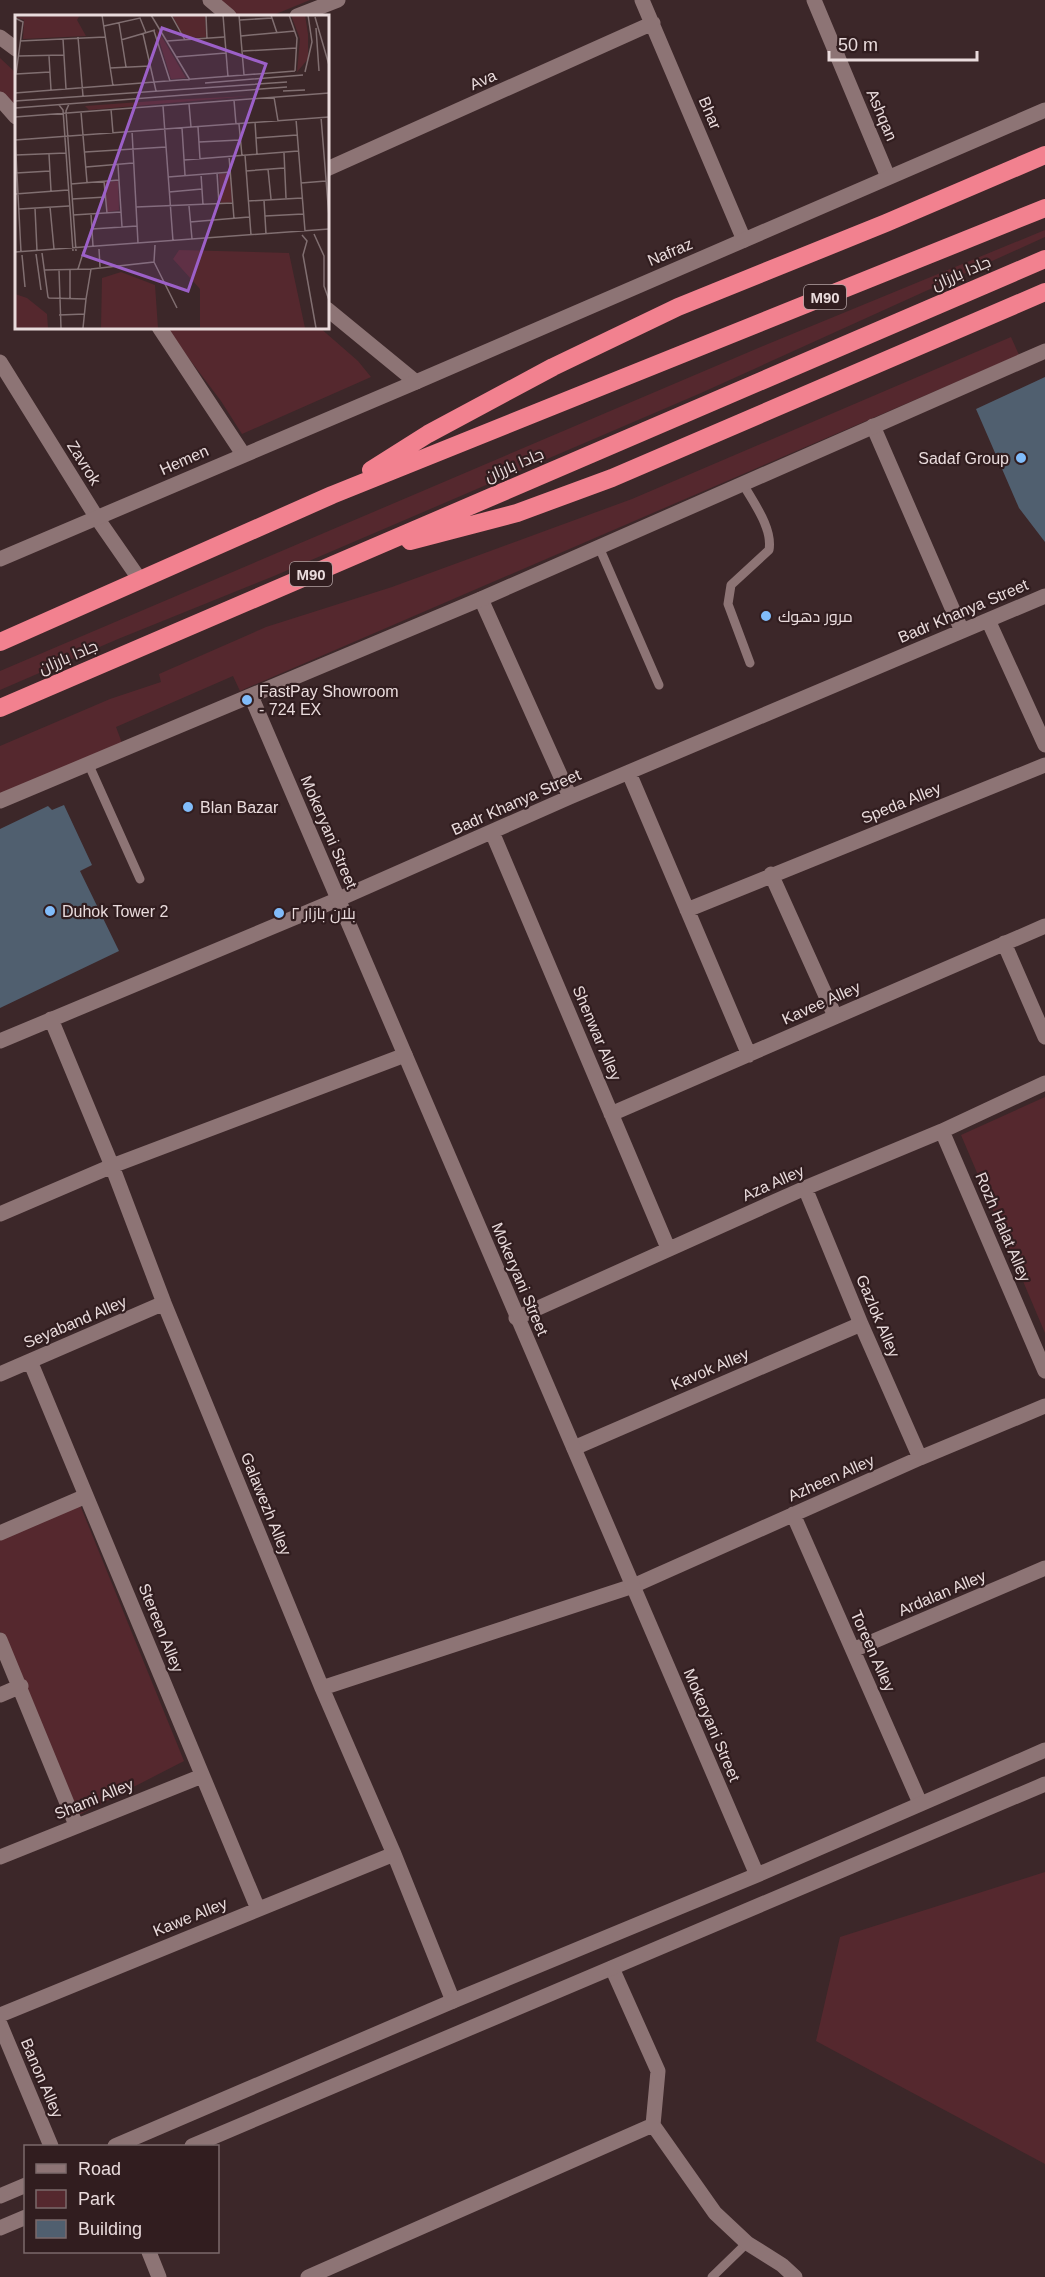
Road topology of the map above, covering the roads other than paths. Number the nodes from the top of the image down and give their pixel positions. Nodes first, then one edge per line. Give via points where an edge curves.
1 (210, 0) edge
2 (338, 0) edge
3 (642, 0) edge
4 (814, 0) edge
5 (228, 15) edge
6 (300, 15) edge
7 (653, 23) junction
8 (0, 36) edge
9 (15, 48) edge
10 (0, 99) edge
11 (1045, 110) edge
12 (15, 116) edge
13 (1045, 154) edge
14 (328, 169) edge
15 (888, 177) junction
16 (1045, 208) edge
17 (744, 240) junction
18 (1045, 259) edge
19 (1045, 292) edge
20 (328, 310) edge
21 (160, 328) edge
22 (1045, 351) edge
23 (0, 362) edge
24 (416, 382) junction
25 (6, 384) edge
26 (873, 426) junction
27 (243, 454) junction
28 (743, 484) junction
29 (332, 495) junction
30 (97, 518) junction
31 (599, 547) junction
32 (353, 556) junction
33 (0, 559) edge
34 (140, 580) junction
35 (1045, 596) edge
36 (481, 598) junction
37 (988, 620) junction
38 (962, 632) junction
39 (0, 642) edge
40 (750, 663) dead end
41 (659, 685) dead end
42 (251, 696) junction
43 (0, 708) edge
44 (1045, 745) edge
45 (88, 763) junction
46 (1045, 765) edge
47 (629, 773) junction
48 (570, 797) junction
49 (0, 801) edge
50 (492, 832) junction
51 (771, 874) junction
52 (140, 879) dead end
53 (339, 899) junction
54 (687, 909) junction
55 (1045, 926) edge
56 (1004, 944) junction
57 (835, 1016) junction
58 (51, 1019) junction
59 (1045, 1037) edge
60 (0, 1041) edge
61 (405, 1055) junction
62 (749, 1055) junction
63 (1045, 1083) edge
64 (611, 1114) junction
65 (942, 1131) junction
66 (112, 1166) junction
67 (805, 1188) junction
68 (0, 1214) edge
69 (668, 1248) junction
70 (164, 1303) junction
71 (516, 1318) junction
72 (861, 1324) junction
73 (30, 1361) junction
74 (1045, 1371) edge
75 (0, 1374) edge
76 (1045, 1406) edge
77 (574, 1448) junction
78 (920, 1458) junction
79 (87, 1496) junction
80 (793, 1514) junction
81 (0, 1533) edge
82 (1045, 1569) edge
83 (633, 1586) junction
84 (0, 1640) edge
85 (853, 1650) junction
86 (21, 1686) junction
87 (321, 1688) junction
88 (0, 1695) edge
89 (1045, 1749) edge
90 (202, 1776) junction
91 (1045, 1784) edge
92 (920, 1803) junction
93 (76, 1825) junction
94 (394, 1854) junction
95 (0, 1857) edge
96 (757, 1875) junction
97 (258, 1909) junction
98 (612, 1968) junction
99 (453, 2001) junction
100 (0, 2015) edge
101 (0, 2024) edge
102 (653, 2125) junction
103 (51, 2145) edge
104 (117, 2145) edge
105 (194, 2145) edge
106 (24, 2186) edge
107 (0, 2196) edge
108 (24, 2218) edge
109 (0, 2228) edge
110 (747, 2243) junction
111 (148, 2253) edge
112 (159, 2277) edge
113 (308, 2277) edge
114 (712, 2277) edge
115 (795, 2277) edge

1 - 5 street
2 - 6 street
3 - 7 street, Bhar
4 - 15 street, Ashqan
7 - 14 street, Ava
7 - 17 street, Bhar
8 - 9 street
10 - 12 street
11 - 15 street, Nafraz
13 - 29 highway via 678,307 428,434
15 - 17 street, Nafraz
16 - 29 highway, جادا بارزان / M90
17 - 24 street, Nafraz
18 - 32 highway, جادا بارزان / M90
19 - 32 highway via 612,478 517,513
20 - 24 street
21 - 27 street
22 - 26 street
23 - 25 street, Zavrok
24 - 27 street, Nafraz
25 - 30 street, Zavrok
26 - 28 street
26 - 38 street
27 - 30 street, Hemen
28 - 31 street
28 - 40 lane via 766,526 770,543 769,550 731,585 728,604
29 - 34 highway, جادا بارزان / M90
30 - 33 street, Hemen
30 - 34 street, Zavrok
31 - 36 street
31 - 41 lane
32 - 43 highway, جادا بارزان / M90
34 - 39 highway, جادا بارزان / M90
35 - 37 street, Badr Khanya Street
36 - 42 street
36 - 48 street
37 - 38 street, Badr Khanya Street
37 - 44 street
38 - 47 street, Badr Khanya Street
42 - 45 street
42 - 53 street, Mokeryani Street
45 - 49 street
45 - 52 lane
46 - 51 street, Speda Alley
47 - 48 street, Badr Khanya Street
47 - 54 street
48 - 50 street, Badr Khanya Street
50 - 53 street, Badr Khanya Street
50 - 64 street, Shenwar Alley
51 - 54 street, Speda Alley
51 - 57 street
53 - 58 street, Badr Khanya Street
53 - 61 street, Mokeryani Street
54 - 62 street
55 - 56 street, Kavee Alley
56 - 57 street, Kavee Alley
56 - 59 street
57 - 62 street, Kavee Alley
58 - 60 street, Badr Khanya Street
58 - 66 street, Galawezh Alley
61 - 66 street
61 - 71 street, Mokeryani Street
62 - 64 street, Kavee Alley
63 - 65 street, Aza Alley
64 - 69 street, Shenwar Alley
65 - 67 street, Aza Alley
65 - 74 street, Rozh Halat Alley
66 - 68 street
66 - 70 street, Galawezh Alley
67 - 69 street, Aza Alley
67 - 72 street, Gazlok Alley
69 - 71 street, Aza Alley
70 - 73 street, Seyaband Alley
70 - 87 street, Galawezh Alley
71 - 77 street, Mokeryani Street
72 - 77 street, Kavok Alley
72 - 78 street, Gazlok Alley
73 - 75 street, Seyaband Alley
73 - 79 street, Stereen Alley
76 - 78 street, Azheen Alley
77 - 83 street, Mokeryani Street
78 - 80 street, Azheen Alley
79 - 81 street
79 - 90 street, Stereen Alley
80 - 83 street, Azheen Alley
80 - 85 street, Toreen Alley
82 - 85 street, Ardalan Alley
83 - 87 street, Azheen Alley
83 - 96 street, Mokeryani Street
84 - 86 street
85 - 92 street, Toreen Alley
86 - 88 street
86 - 93 street
87 - 94 street, Galawezh Alley
89 - 92 street
90 - 93 street, Shami Alley
90 - 97 street, Stereen Alley
91 - 98 street
92 - 96 street
93 - 95 street, Shami Alley
94 - 97 street, Kawe Alley
94 - 99 street, Galawezh Alley
96 - 99 street
97 - 100 street, Kawe Alley
98 - 102 street via 658,2071
98 - 105 street
99 - 104 street
101 - 103 street, Banon Alley
102 - 110 street via 715,2213
102 - 113 street
106 - 107 street
108 - 109 street
110 - 114 lane
110 - 115 street
111 - 112 street

